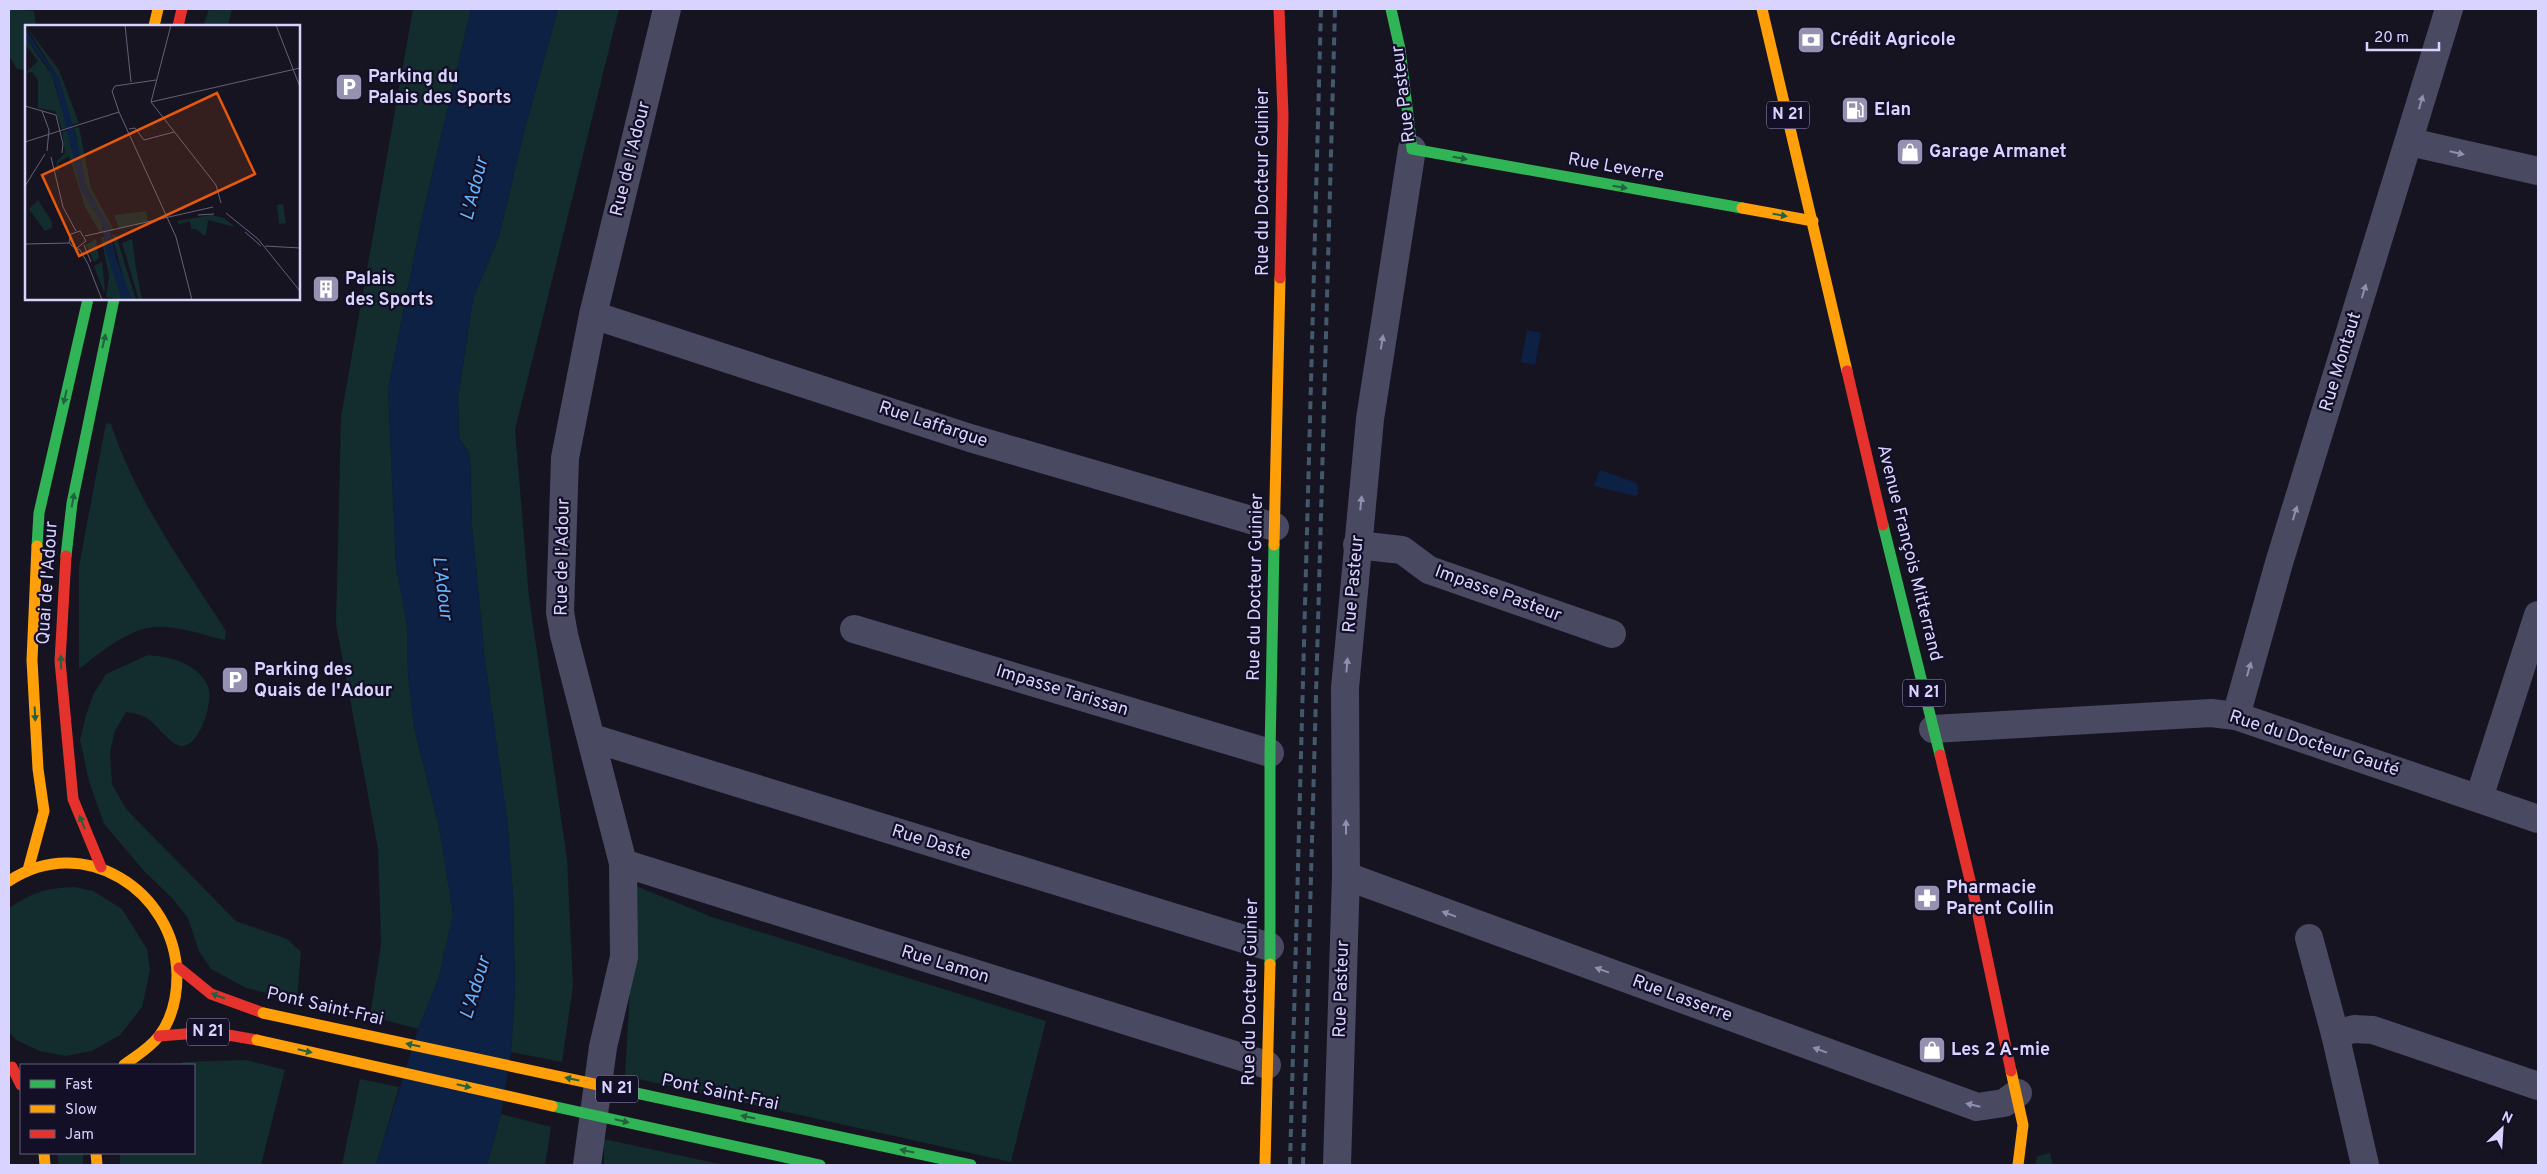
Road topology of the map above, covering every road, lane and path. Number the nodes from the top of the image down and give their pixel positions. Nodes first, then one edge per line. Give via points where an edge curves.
1 (158, 9) edge
2 (182, 9) edge
3 (668, 9) edge
4 (1279, 9) edge
5 (1391, 9) edge
6 (1762, 9) edge
7 (2449, 9) edge
8 (154, 25) edge
9 (178, 25) edge
10 (2410, 142) junction
11 (1412, 149) junction
12 (2538, 172) edge
13 (1813, 221) junction
14 (88, 300) edge
15 (114, 300) edge
16 (593, 315) junction
17 (1275, 527) junction
18 (1357, 545) junction
19 (2538, 615) edge
20 (854, 629) dead end
21 (1612, 634) dead end
22 (2236, 716) junction
23 (1933, 729) junction
24 (592, 738) junction
25 (1270, 753) junction
26 (2479, 798) junction
27 (2538, 818) edge
28 (623, 863) junction
29 (101, 867) junction
30 (28, 870) junction
31 (1346, 876) junction
32 (9, 881) edge
33 (2309, 938) dead end
34 (1270, 947) junction
35 (179, 968) junction
36 (2335, 1034) junction
37 (159, 1036) junction
38 (125, 1064) edge
39 (1268, 1065) junction
40 (14, 1068) edge
41 (20, 1083) edge
42 (2538, 1086) edge
43 (2018, 1092) junction
44 (587, 1165) edge
45 (820, 1165) edge
46 (971, 1165) edge
47 (1265, 1165) edge
48 (1337, 1165) edge
49 (2018, 1165) edge
50 (2365, 1165) edge

1 - 8 main road
2 - 9 main road
3 - 16 street, Rue de l'Adour
4 - 17 main road, Rue du Docteur Guinier via 1283,116
5 - 11 main road, Rue Pasteur via 1400,49
6 - 13 main road, Avenue François Mitterrand / N 21
10 -> 7 street, Rue Montaut
10 -> 12 street
22 -> 10 street, Rue Montaut via 2279,563
11 -> 13 main road, Rue Leverre
18 -> 11 street, Rue Pasteur via 1370,419
13 - 23 main road, Avenue François Mitterrand / N 21
14 -> 30 main road, Quai de l'Adour via 39,513 32,660 38,769 44,811
29 -> 15 main road, Quai de l'Adour via 73,799 60,661 63,584 72,503
16 - 17 street, Rue Laffargue via 970,438
16 - 24 street, Rue de l'Adour via 564,458 560,612
17 - 25 main road, Rue du Docteur Guinier
18 - 21 street, Impasse Pasteur via 1402,550 1428,570
31 -> 18 street, Rue Pasteur via 1345,688
19 - 26 street
20 - 25 street, Impasse Tarissan
22 - 23 street, Rue du Docteur Gauté via 2201,714
22 - 26 street, Rue du Docteur Gauté
23 - 43 main road, Avenue François Mitterrand / N 21
24 - 28 street, Rue de l'Adour
24 - 34 street, Rue Daste
25 - 34 main road, Rue du Docteur Guinier
26 - 27 street, Rue du Docteur Gauté
28 - 39 street, Rue Lamon
28 - 44 street, Rue de l'Adour via 624,957 603,1047
29 - 30 main road via 64,862
29 - 35 main road via 140,889 168,924
30 - 32 main road
43 -> 31 street, Rue Lasserre via 2004,1103 1977,1107
31 - 48 street, Rue Pasteur
33 - 36 street
34 - 39 main road, Rue du Docteur Guinier
35 - 37 main road via 175,1004
46 -> 35 main road, Pont Saint-Frai / N 21, bridge via 263,1013 211,994
36 - 42 street via 2354,1029 2373,1030
36 - 50 street
37 - 38 main road
37 -> 45 main road, N 21, bridge via 212,1032 257,1040
39 - 47 main road, Rue du Docteur Guinier
40 - 41 main road
43 - 49 main road, Avenue François Mitterrand / N 21 via 2023,1125

